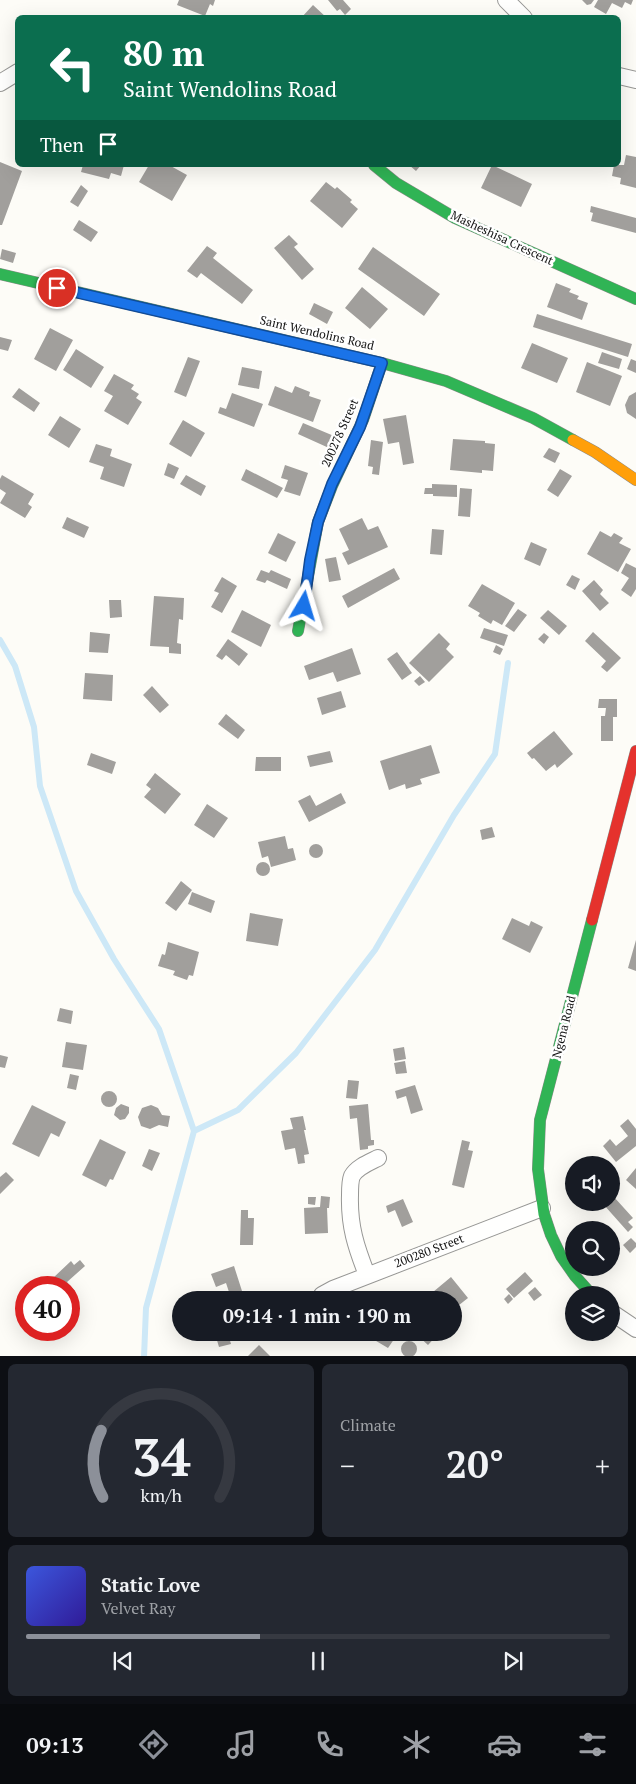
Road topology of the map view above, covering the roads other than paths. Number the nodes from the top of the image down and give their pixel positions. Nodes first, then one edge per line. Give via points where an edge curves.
1 (506, 0) edge
2 (521, 15) edge
3 (15, 74) edge
4 (621, 76) edge
5 (636, 80) edge
6 (0, 83) edge
7 (376, 167) edge
8 (0, 274) edge
9 (636, 299) edge
10 (382, 363) junction
11 (636, 480) edge
12 (298, 632) dead end
13 (636, 751) edge
14 (378, 1158) dead end
15 (542, 1208) junction
16 (367, 1275) junction
17 (584, 1286) edge
18 (329, 1291) edge
19 (620, 1318) edge
20 (636, 1329) edge

1 - 2 street
3 - 6 street
4 - 5 street
7 - 9 street, Masheshisa Crescent via 396,183 455,218
8 - 10 street, Saint Wendolins Road
10 - 11 street, Saint Wendolins Road via 446,381 533,418 595,452
10 - 12 street, 200278 Street via 360,427 332,484 318,522
13 - 15 street, Ngena Road via 540,1120 538,1152
14 - 16 street via 357,1170 350,1183 352,1234
15 - 16 street, 200280 Street
15 - 17 street, Ngena Road via 552,1239 571,1272
16 - 18 street, 200280 Street
19 - 20 street

